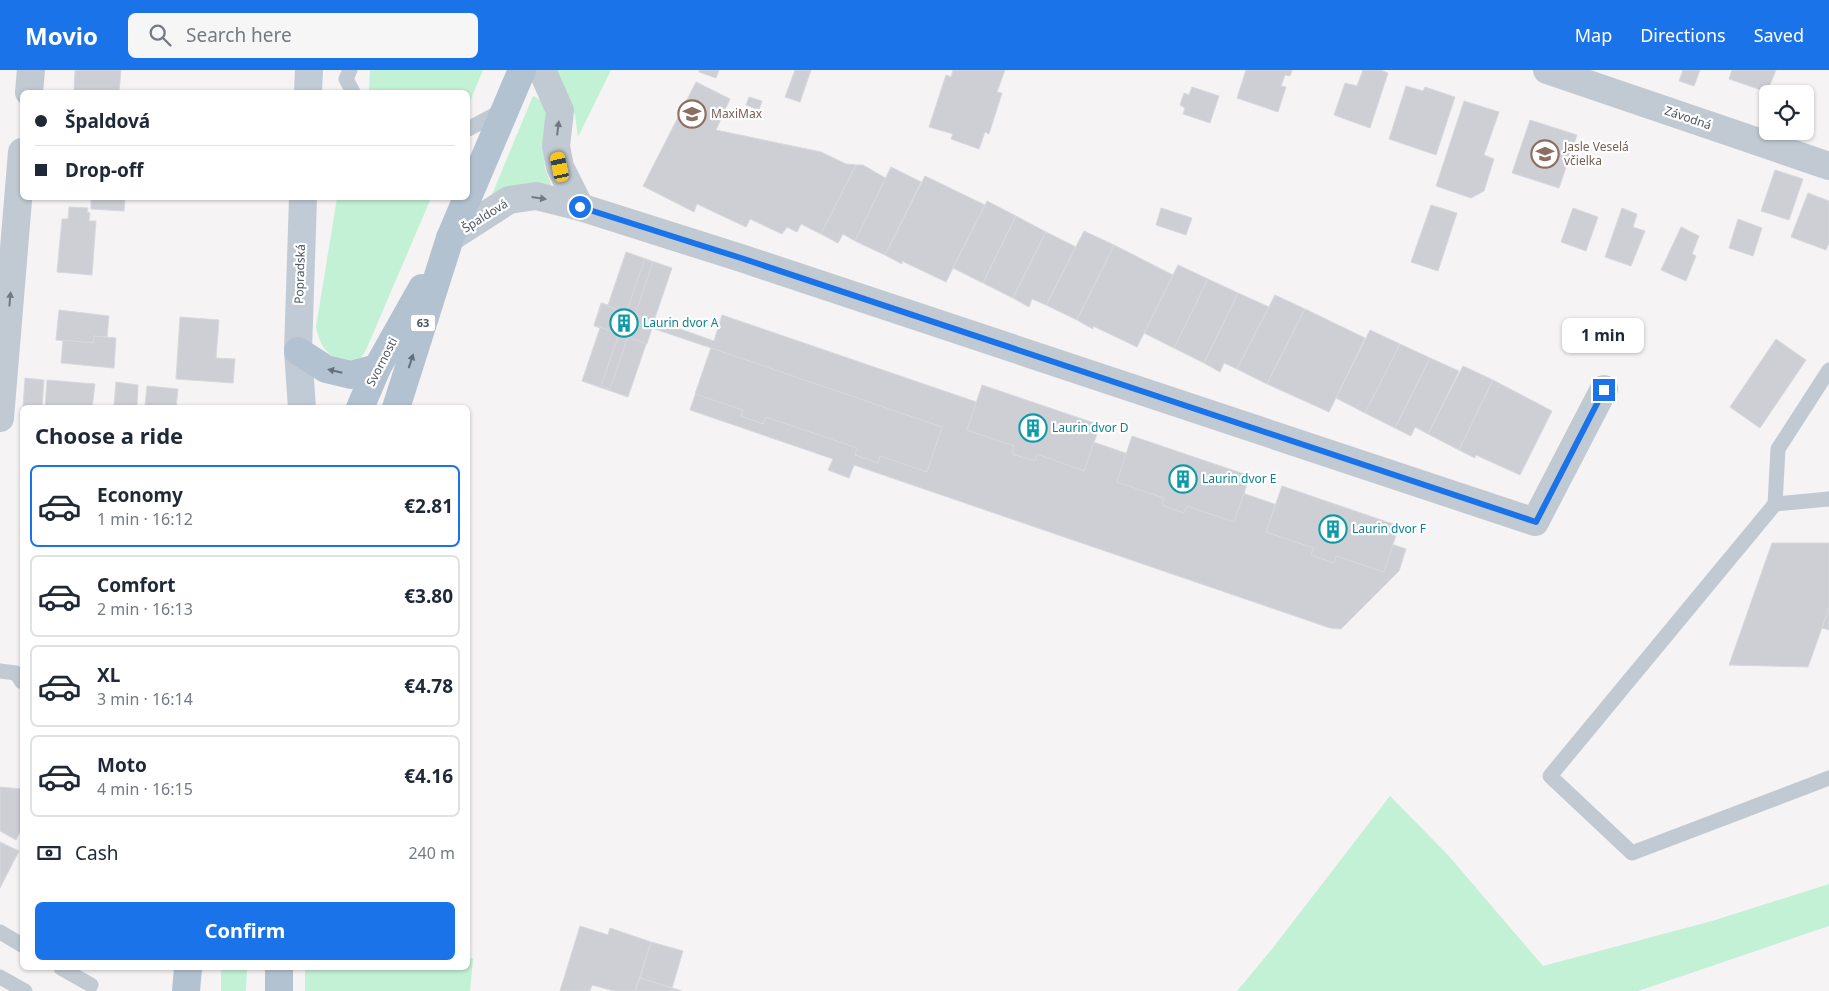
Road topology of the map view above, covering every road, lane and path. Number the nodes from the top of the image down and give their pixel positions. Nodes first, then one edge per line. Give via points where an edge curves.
1 (31, 70) edge
2 (309, 70) edge
3 (522, 70) edge
4 (542, 70) edge
5 (1547, 70) edge
6 (28, 90) edge
7 (308, 90) edge
8 (505, 110) junction
9 (470, 128) edge
10 (1829, 166) edge
11 (20, 176) edge
12 (470, 190) edge
13 (303, 200) edge
14 (466, 200) edge
15 (580, 207) junction
16 (450, 238) junction
17 (298, 351) junction
18 (377, 368) junction
19 (1829, 370) edge
20 (1604, 390) dead end
21 (284, 405) edge
22 (302, 405) edge
23 (361, 405) edge
24 (397, 405) edge
25 (0, 418) edge
26 (1829, 499) edge
27 (1775, 504) junction
28 (0, 671) edge
29 (20, 679) edge
30 (1829, 778) edge
31 (0, 932) edge
32 (20, 944) edge
33 (65, 970) edge
34 (188, 970) edge
35 (279, 970) edge
36 (0, 977) edge
37 (91, 985) dead end
38 (24, 991) edge
39 (186, 991) edge
40 (278, 991) edge

1 - 6 street
2 - 7 street
3 - 8 main road, Svornosti / 63
15 -> 4 street via 560,167 556,146 560,111
5 - 10 street, Závodná
8 - 9 lane
8 - 12 main road, Svornosti / 63
25 -> 11 street
13 - 17 street, Popradská
14 - 16 main road, Svornosti / 63
16 -> 15 street, Špaldová via 509,200 536,196
15 - 20 street, Špaldová via 1536,522
16 - 18 main road, Svornosti / 63
24 -> 16 main road, Svornosti / 63
18 -> 17 main road via 351,375 326,369
17 - 21 street, Popradská
17 - 22 street, Popradská
18 - 23 main road, Svornosti / 63
19 - 27 lane via 1778,449
26 - 27 lane
27 - 30 lane via 1550,776 1632,853
28 - 29 lane via 16,673
31 - 32 lane
33 - 37 lane
34 - 39 main road
35 - 40 main road
36 - 38 lane

